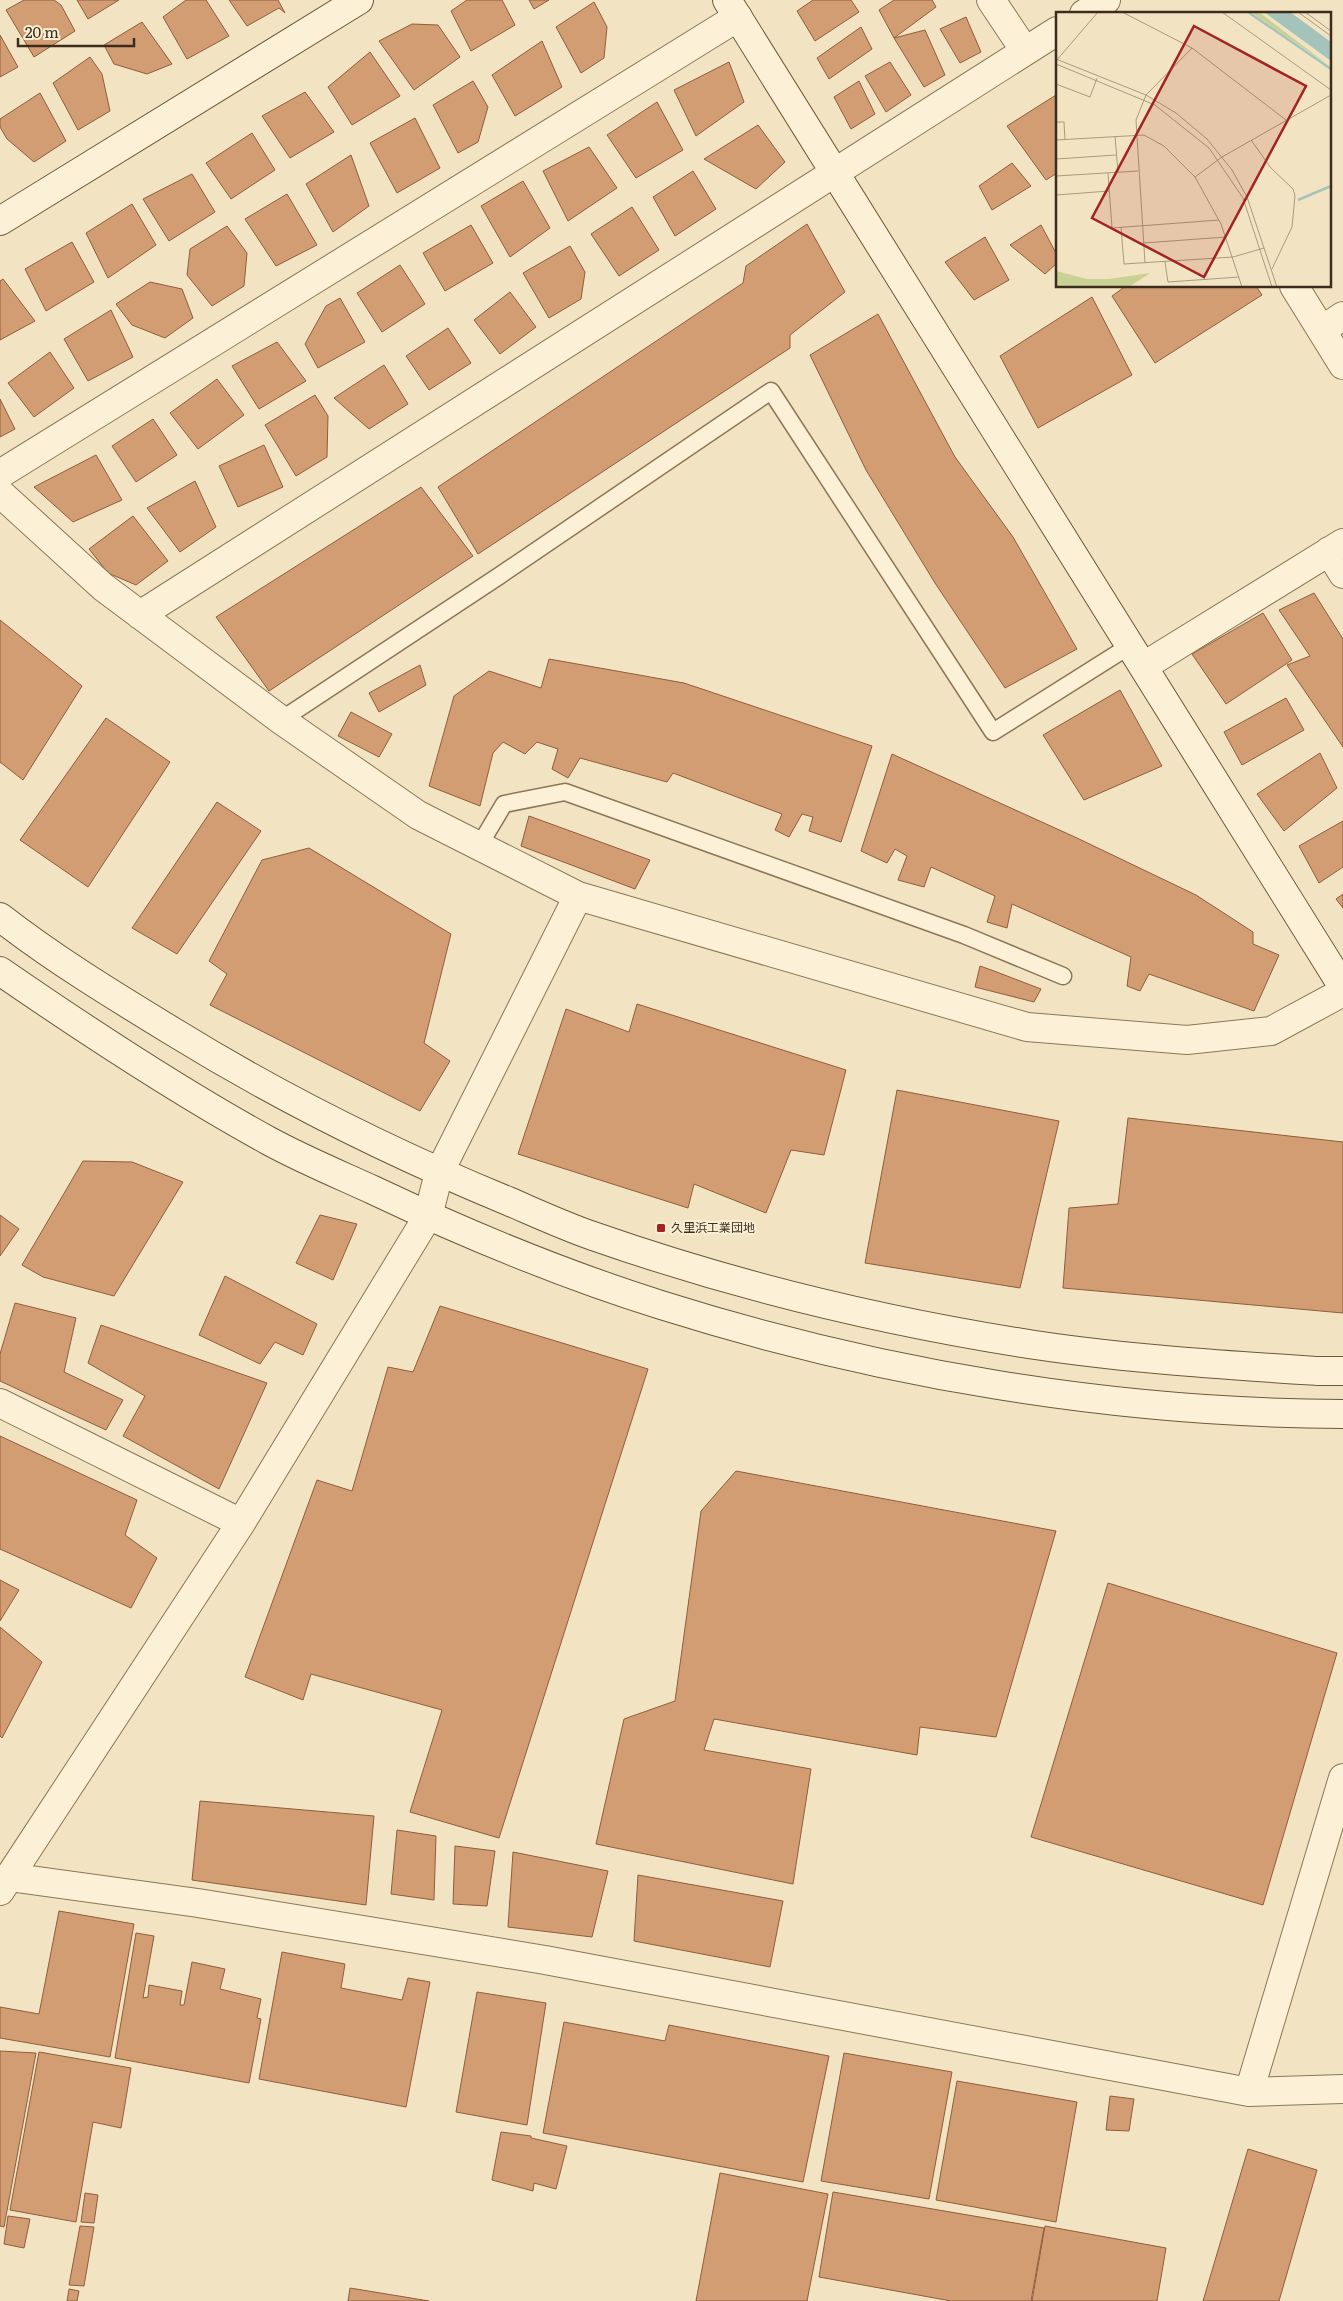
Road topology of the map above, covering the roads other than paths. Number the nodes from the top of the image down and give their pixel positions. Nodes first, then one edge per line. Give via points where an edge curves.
1 (359, 0) edge
2 (991, 0) edge
3 (1106, 0) edge
4 (1110, 0) edge
5 (733, 9) edge
6 (1087, 12) edge
7 (1118, 12) edge
8 (1056, 32) edge
9 (1025, 52) junction
10 (835, 171) junction
11 (0, 221) edge
12 (1296, 288) edge
13 (1332, 323) edge
14 (1343, 365) edge
15 (0, 474) edge
16 (0, 492) edge
17 (1338, 556) edge
18 (140, 615) junction
19 (1138, 655) junction
20 (281, 720) junction
21 (479, 846) junction
22 (578, 896) junction
23 (0, 917) edge
24 (0, 971) edge
25 (1063, 976) dead end
26 (1343, 988) edge
27 (1343, 992) edge
28 (439, 1173) junction
29 (428, 1216) junction
30 (1343, 1371) edge
31 (0, 1403) edge
32 (1343, 1414) edge
33 (241, 1523) junction
34 (1343, 1778) edge
35 (4, 1884) edge
36 (1343, 2089) edge
37 (1249, 2092) junction

1 - 11 street
2 - 9 street
3 - 6 street
4 - 7 street
5 - 10 street
5 - 15 street
8 - 9 street
9 - 10 street
10 - 18 street
10 - 19 street
12 - 13 street
13 - 14 street
16 - 18 street via 103,587
17 - 19 street
18 - 20 street
19 - 20 lane via 993,732 772,391
19 - 26 street
20 - 21 street via 418,815
21 - 22 street
21 - 25 lane via 504,804 565,792 964,935
22 - 27 street via 1027,1026 1186,1040 1271,1031
22 - 28 street
23 - 28 street via 122,1001 207,1053 297,1104
24 - 29 street via 96,1037 270,1142
28 - 29 street
28 - 30 street via 592,1236 746,1283 888,1318 1034,1345 1152,1360
29 - 32 street via 561,1271 662,1306 874,1362 1080,1397 1199,1408
29 - 33 street
31 - 33 street
33 - 35 street
34 - 37 street
35 - 37 street via 198,1903 545,1960
36 - 37 street

